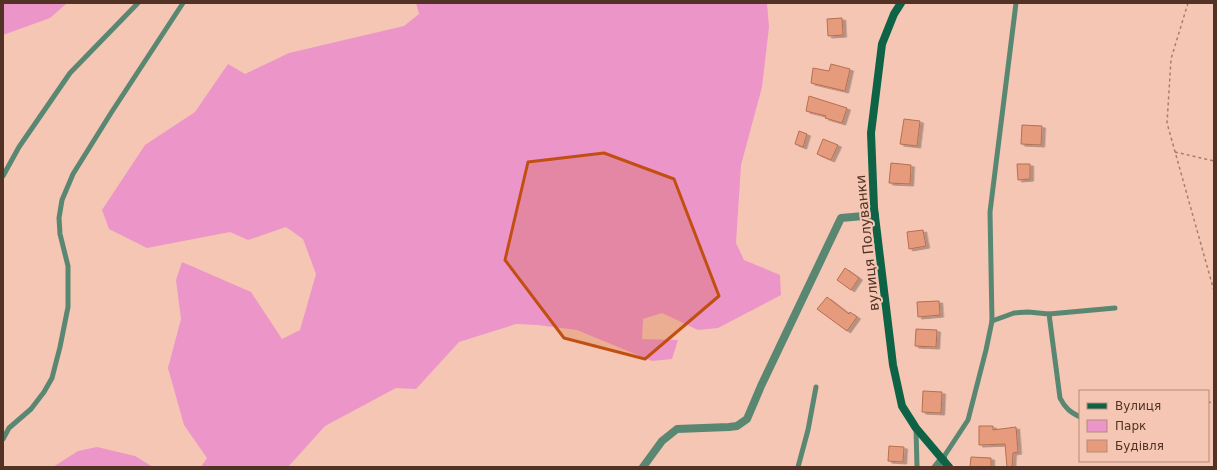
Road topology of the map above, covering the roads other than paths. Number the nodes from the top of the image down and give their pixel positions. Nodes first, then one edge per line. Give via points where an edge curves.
1 (138, 3) edge
2 (183, 3) edge
3 (901, 3) edge
4 (1016, 3) edge
5 (3, 176) edge
6 (875, 215) junction
7 (1115, 308) dead end
8 (1049, 314) junction
9 (992, 321) junction
10 (816, 387) dead end
11 (1079, 416) edge
12 (916, 428) junction
13 (3, 439) edge
14 (943, 458) junction
15 (643, 467) edge
16 (798, 467) edge
17 (917, 467) edge
18 (936, 467) edge
19 (949, 467) edge

1 - 5 lane via 70,72 19,147
2 - 13 lane via 73,174 62,200 59,218 68,266 68,308 60,347 52,378 44,392 31,409 9,428
3 - 6 street, вулиця Полуванки via 882,44 872,118
4 - 9 lane via 990,212
6 - 12 street, вулиця Полуванки via 893,364 902,406
6 - 15 street via 841,218 747,419 737,426 677,429 662,441
7 - 8 lane
8 - 9 lane via 1014,313
8 - 11 lane via 1060,398 1064,407
9 - 14 lane via 968,420
10 - 16 lane
12 - 14 street, вулиця Полуванки
12 - 17 lane
14 - 18 street
14 - 19 street, вулиця Полуванки

